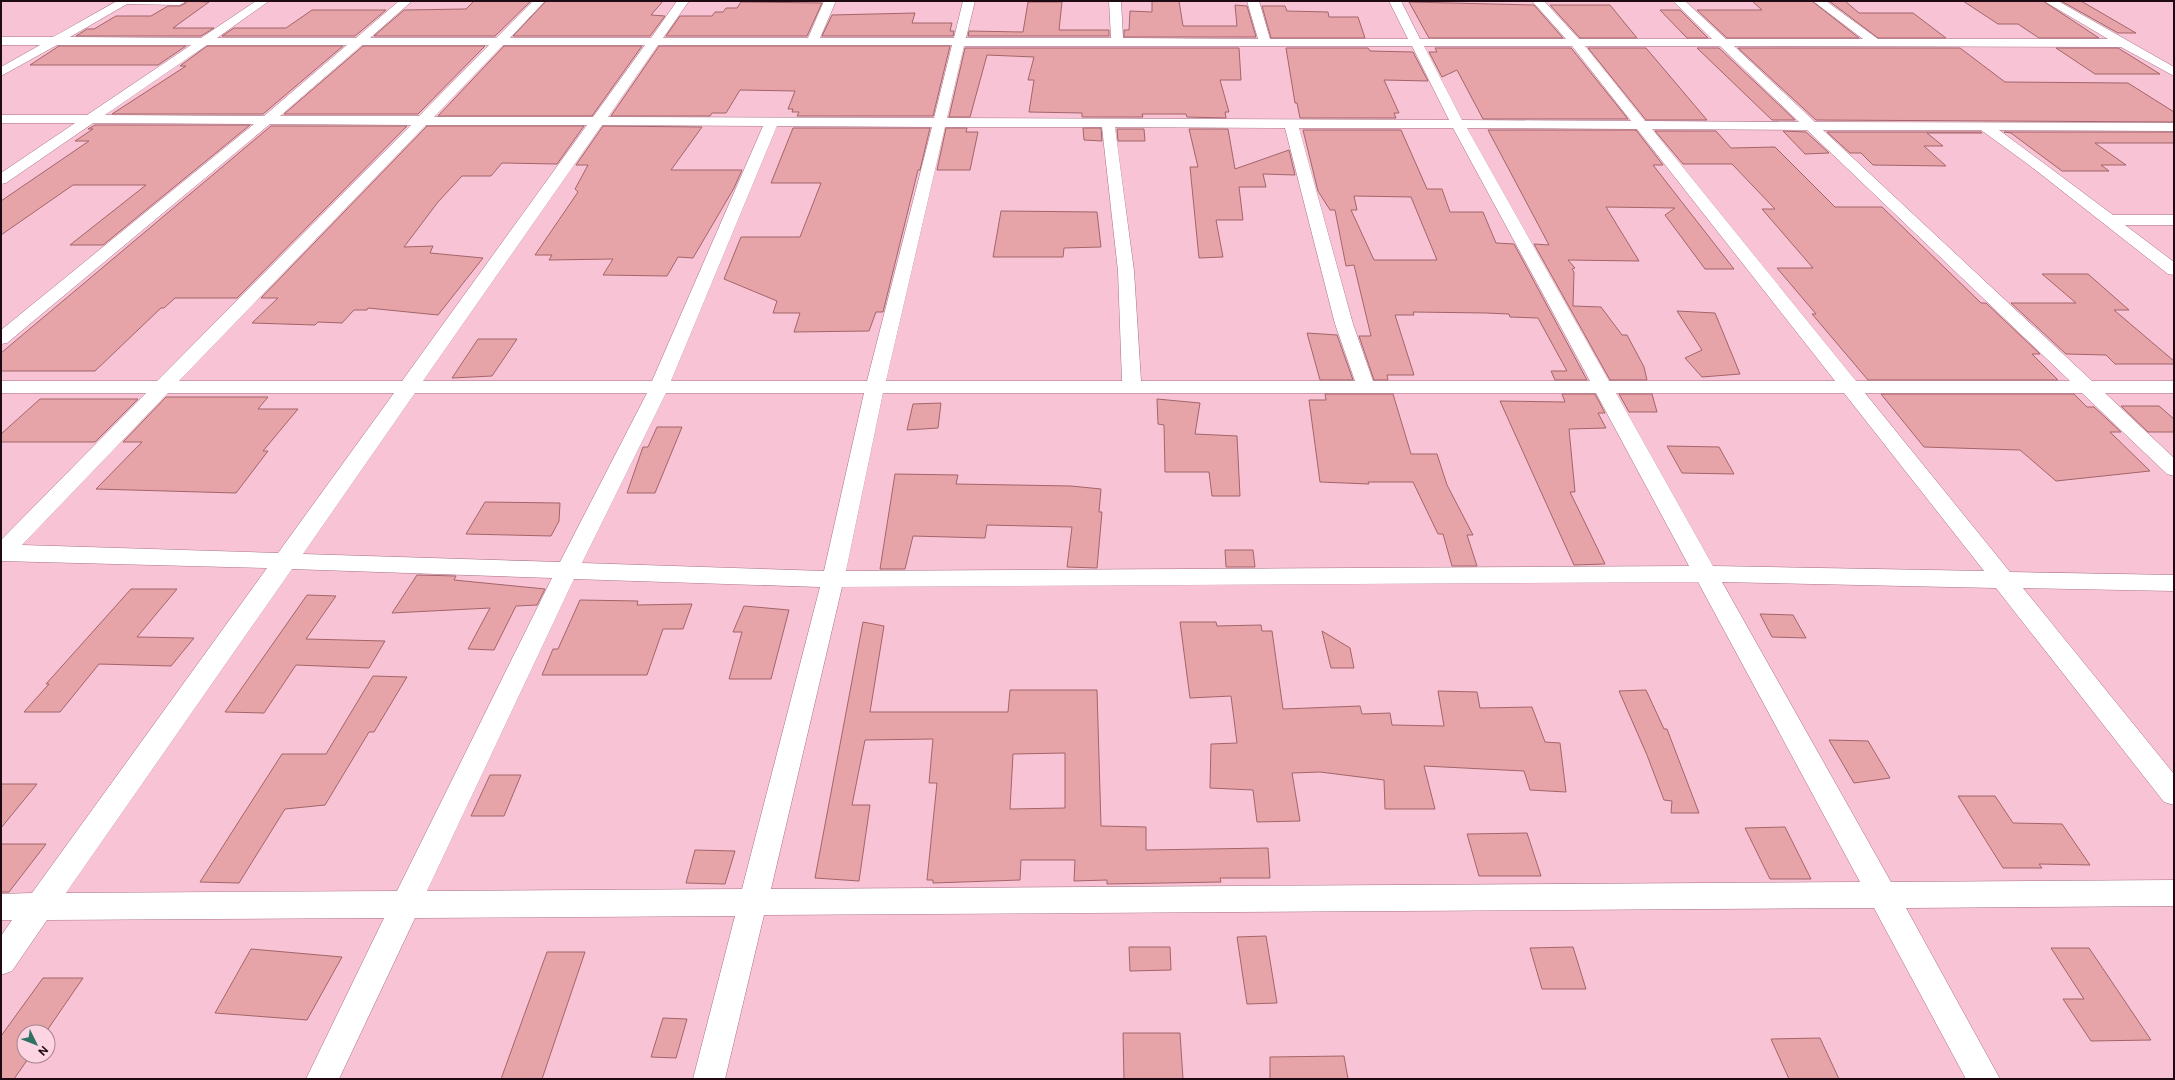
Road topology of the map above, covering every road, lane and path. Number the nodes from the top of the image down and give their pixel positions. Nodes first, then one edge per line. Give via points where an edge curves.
1 (263, 1) edge
2 (406, 1) edge
3 (539, 1) edge
4 (683, 1) edge
5 (830, 1) edge
6 (969, 1) edge
7 (1114, 1) edge
8 (1253, 1) edge
9 (1395, 1) edge
10 (1538, 1) edge
11 (1679, 1) edge
12 (1819, 1) edge
13 (2050, 1) edge
14 (179, 2) dead end
15 (1, 41) edge
16 (55, 41) junction
17 (203, 41) junction
18 (359, 42) junction
19 (500, 42) junction
20 (654, 42) junction
21 (812, 42) junction
22 (959, 42) junction
23 (1117, 42) junction
24 (1265, 42) junction
25 (1415, 42) junction
26 (1575, 42) junction
27 (1724, 42) junction
28 (1874, 42) junction
29 (2124, 43) junction
30 (1, 72) edge
31 (2174, 72) edge
32 (1, 119) edge
33 (87, 120) junction
34 (268, 120) junction
35 (422, 121) junction
36 (597, 122) junction
37 (772, 122) junction
38 (939, 123) junction
39 (1108, 124) junction
40 (1291, 124) junction
41 (1458, 125) junction
42 (1642, 126) junction
43 (1813, 127) junction
44 (1985, 127) junction
45 (2174, 127) edge
46 (1, 180) edge
47 (2109, 220) junction
48 (2174, 220) edge
49 (2174, 270) edge
50 (1, 339) edge
51 (659, 387) junction
52 (875, 387) junction
53 (1132, 387) junction
54 (1366, 387) junction
55 (1603, 387) junction
56 (1850, 387) junction
57 (2087, 387) junction
58 (2174, 387) edge
59 (1, 388) edge
60 (162, 388) junction
61 (408, 388) junction
62 (2174, 469) edge
63 (1, 553) edge
64 (285, 561) junction
65 (566, 570) junction
66 (1706, 574) junction
67 (832, 579) junction
68 (2003, 579) junction
69 (2174, 582) edge
70 (2174, 794) edge
71 (2174, 893) edge
72 (1882, 894) junction
73 (751, 902) junction
74 (408, 904) junction
75 (1, 907) edge
76 (40, 907) junction
77 (1, 961) edge
78 (322, 1079) edge
79 (708, 1079) edge
80 (1984, 1079) edge

1 - 17 street
2 - 18 street
3 - 19 street
4 - 20 street
5 - 21 street
6 - 22 street
7 - 23 street
8 - 24 street
9 - 25 street
10 - 26 street
11 - 27 street
12 - 28 street
13 - 29 street
14 - 16 street via 125,1
15 - 16 street
16 - 17 street
16 - 30 street
17 - 18 street
17 - 33 street
18 - 19 street
18 - 34 street
19 - 20 street
19 - 35 street
20 - 21 street
20 - 36 street
21 - 22 street
22 - 23 street
22 - 38 street
23 - 24 street
24 - 25 street
25 - 26 street
25 - 41 street
26 - 27 street
26 - 42 street
27 - 28 street
27 - 43 street
28 - 29 street
29 - 31 street
32 - 33 street
33 - 34 street
33 - 46 street
34 - 35 street
34 - 50 street
35 - 36 street
35 - 60 street
36 - 37 street
36 - 61 street
37 - 38 street
37 - 51 street
38 - 39 street
38 - 52 street
39 - 40 street
39 - 53 street via 1126,271
40 - 41 street
40 - 54 street via 1344,324
41 - 42 street
41 - 55 street
42 - 43 street
42 - 56 street
43 - 44 street
43 - 57 street
44 - 45 street
44 - 47 street
47 - 48 street
47 - 49 street
51 - 52 street
51 - 61 street
51 - 65 street
52 - 53 street
52 - 67 street
53 - 54 street
54 - 55 street
55 - 56 street
55 - 66 street
56 - 57 street
56 - 68 street
57 - 58 street
57 - 62 street
59 - 60 street
60 - 61 street
60 - 63 street
61 - 64 street
63 - 64 street
64 - 65 street
64 - 76 street
65 - 67 street
65 - 74 street
66 - 67 street
66 - 68 street
66 - 72 street
67 - 73 street
68 - 69 street
68 - 70 street
71 - 72 street
72 - 73 street
72 - 80 street
73 - 74 street
73 - 79 street
74 - 76 street
74 - 78 street
75 - 76 street
76 - 77 street

